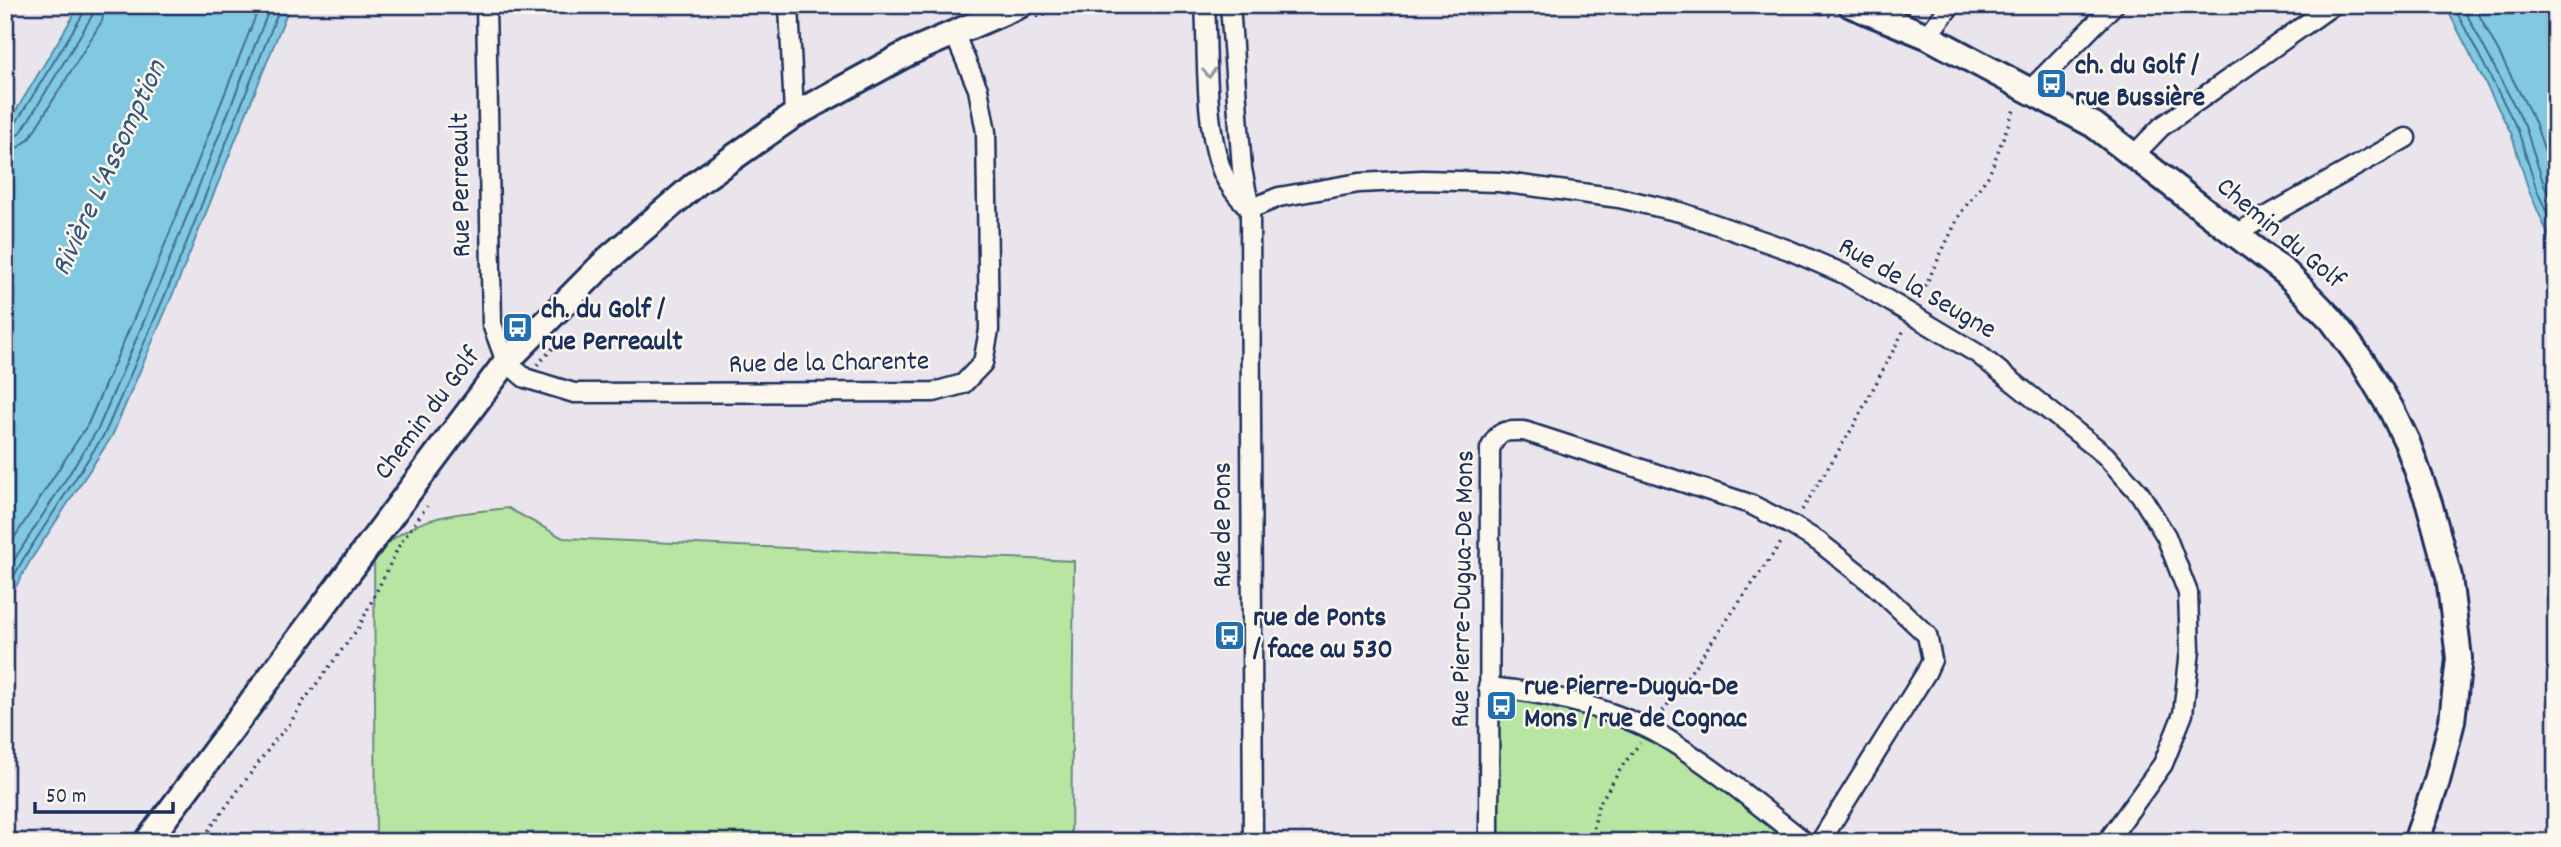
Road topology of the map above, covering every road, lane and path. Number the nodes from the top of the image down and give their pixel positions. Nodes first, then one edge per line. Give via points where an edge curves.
1 (486, 5) edge
2 (789, 5) edge
3 (1068, 5) edge
4 (1205, 5) edge
5 (1230, 5) edge
6 (1851, 5) edge
7 (1951, 5) edge
8 (2113, 5) edge
9 (2333, 5) edge
10 (1026, 12) edge
11 (954, 33) junction
12 (1927, 36) junction
13 (2030, 90) junction
14 (794, 115) junction
15 (2406, 138) dead end
16 (2133, 156) junction
17 (1250, 209) junction
18 (2235, 234) junction
19 (1911, 316) junction
20 (553, 348) dead end
21 (506, 362) junction
22 (525, 378) junction
23 (430, 501) dead end
24 (1793, 526) junction
25 (1488, 687) junction
26 (1650, 730) junction
27 (147, 842) edge
28 (200, 842) edge
29 (1253, 842) edge
30 (1489, 842) edge
31 (1591, 842) edge
32 (1805, 842) edge
33 (1820, 842) edge
34 (2107, 842) edge
35 (2416, 842) edge

1 - 21 street, Rue Perreault via 492,324
2 - 14 street
3 - 10 path
4 -> 17 street via 1212,129 1223,173
5 - 17 street, Rue de Pons via 1241,159
6 - 12 street, Chemin du Golf
7 - 12 street
8 - 13 street
9 - 16 street via 2161,127
10 - 11 street, Chemin du Golf
11 - 14 street, Chemin du Golf
11 - 22 street, Rue de la Charente via 978,89 986,132 989,330 983,363 963,384 933,393 575,393
12 - 13 street, Chemin du Golf
13 - 16 street, Chemin du Golf via 2094,125
13 - 19 path via 2016,102 1989,176 1960,214
14 - 21 street, Chemin du Golf via 646,225
15 - 18 street
16 - 18 street, Chemin du Golf
17 - 19 street, Rue de la Seugne via 1279,197 1359,183 1422,180 1499,182 1607,196 1680,212 1789,250 1844,274
17 - 29 street, Rue de Pons
18 - 35 street, Chemin du Golf via 2286,273 2332,320 2356,353 2391,409 2429,503 2449,577 2459,658 2452,721
19 - 24 path via 1853,427
19 - 34 street, Rue de la Seugne via 1978,354 2105,455 2140,494 2166,536 2188,593 2190,650 2183,714 2163,764
20 - 22 path
21 - 22 street, Rue de la Charente
21 - 27 street, Chemin du Golf
23 - 28 path via 400,544 359,627
24 - 25 street, Rue Pierre-Dugua-De Mons via 1750,504 1524,431 1505,431 1496,436 1490,449
24 - 26 path
24 - 33 street, Rue Pierre-Dugua-De Mons via 1875,586 1927,635 1931,647 1926,673
25 - 26 street via 1526,690
25 - 30 street, Rue Pierre-Dugua-De Mons
26 - 31 path via 1598,806
26 - 32 street via 1702,763

